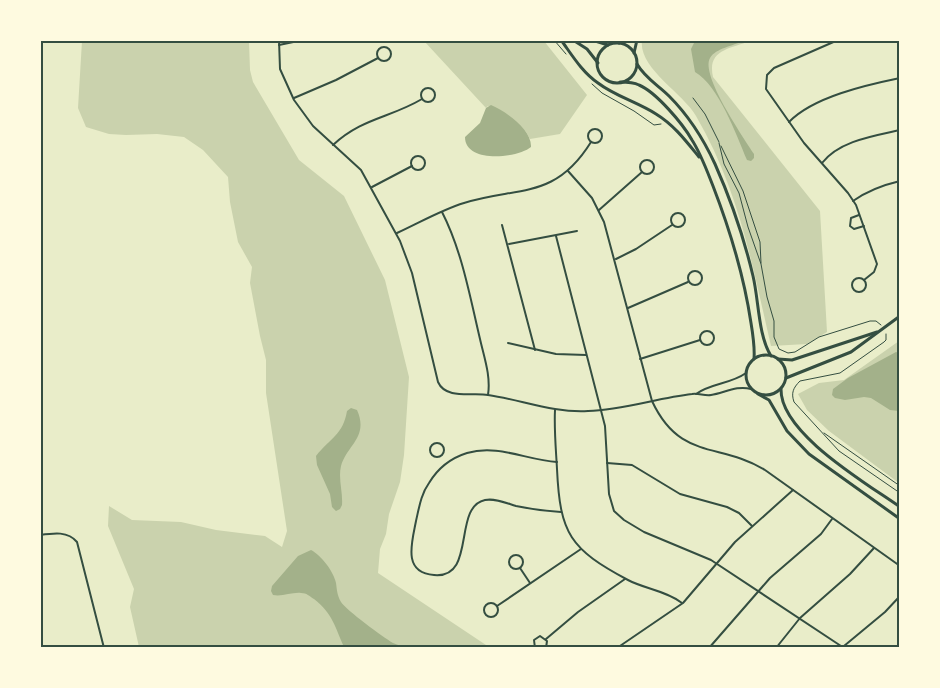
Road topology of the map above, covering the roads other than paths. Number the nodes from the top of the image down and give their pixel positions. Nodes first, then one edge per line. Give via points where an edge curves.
1 (279, 40) edge
2 (303, 40) edge
3 (561, 40) edge
4 (573, 40) edge
5 (592, 40) edge
6 (626, 40) edge
7 (637, 40) edge
8 (838, 40) edge
9 (619, 43) junction
10 (279, 45) junction
11 (608, 45) junction
12 (634, 53) junction
13 (378, 58) junction
14 (597, 63) junction
15 (637, 64) junction
16 (900, 78) edge
17 (620, 82) junction
18 (293, 98) junction
19 (422, 99) junction
20 (789, 122) junction
21 (900, 130) edge
22 (591, 142) junction
23 (333, 145) junction
24 (822, 163) junction
25 (704, 164) junction
26 (412, 166) junction
27 (568, 171) junction
28 (642, 172) junction
29 (900, 181) edge
30 (371, 188) junction
31 (853, 201) junction
32 (599, 211) junction
33 (442, 212) junction
34 (860, 215) junction
35 (502, 225) dead end
36 (672, 225) junction
37 (864, 226) junction
38 (577, 231) dead end
39 (397, 233) junction
40 (556, 236) junction
41 (508, 244) junction
42 (615, 259) junction
43 (864, 280) junction
44 (688, 282) junction
45 (627, 309) junction
46 (900, 316) edge
47 (884, 329) junction
48 (700, 340) junction
49 (508, 343) dead end
50 (535, 350) junction
51 (586, 355) junction
52 (771, 356) junction
53 (640, 359) junction
54 (754, 359) junction
55 (778, 359) junction
56 (746, 373) junction
57 (786, 378) junction
58 (751, 389) junction
59 (781, 389) junction
60 (696, 394) junction
61 (758, 394) junction
62 (488, 395) junction
63 (652, 401) junction
64 (555, 410) junction
65 (601, 410) junction
66 (441, 455) junction
67 (556, 462) junction
68 (446, 463) junction
69 (607, 463) junction
70 (792, 490) junction
71 (900, 507) edge
72 (561, 512) junction
73 (832, 519) junction
74 (900, 519) edge
75 (752, 526) junction
76 (40, 535) edge
77 (874, 548) junction
78 (581, 549) junction
79 (716, 563) junction
80 (900, 566) edge
81 (520, 568) junction
82 (625, 579) junction
83 (530, 583) junction
84 (759, 591) junction
85 (900, 597) edge
86 (682, 603) junction
87 (497, 606) junction
88 (800, 618) junction
89 (546, 639) junction
90 (843, 647) edge
91 (104, 648) edge
92 (535, 648) edge
93 (546, 648) edge
94 (617, 648) edge
95 (709, 648) edge
96 (776, 648) edge

1 - 10 street
2 - 10 street
3 - 25 main road via 580,67 597,82 672,125
4 - 14 main road via 587,49
5 - 11 main road
6 - 9 main road
7 - 12 main road
8 - 20 street via 774,68 767,75 766,89
9 - 11 main road
9 - 12 main road
10 - 18 street via 280,69
11 - 14 main road
12 - 15 main road
13 - 13 street via 384,46 392,54 387,60
13 - 18 street
14 - 17 main road via 607,80
15 - 17 main road via 634,74
15 - 52 main road via 690,120 714,163 745,245
16 - 20 street via 825,99
17 - 25 main road via 639,85 653,95 680,122
18 - 23 street
19 - 19 street via 425,89 434,91 433,101
19 - 23 street via 362,123
20 - 24 street
21 - 24 street via 854,142 832,152
22 - 22 street via 588,134 598,129 601,139
22 - 27 street
23 - 30 street via 361,170
24 - 31 street
25 - 54 main road via 738,261
26 - 26 street via 415,157 425,160 423,169 415,170
26 - 30 street
27 - 32 street
27 - 33 street via 541,187 469,202
28 - 28 street via 644,161 653,163 652,173
28 - 32 street
29 - 31 street
30 - 39 street
31 - 34 street
32 - 42 street
33 - 39 street
33 - 62 street via 474,314 488,373
34 - 37 street
34 - 37 street via 850,218 850,226
35 - 41 street
36 - 36 street via 673,215 683,216 683,225
36 - 42 street
37 - 43 street via 877,264
38 - 40 street
39 - 62 street via 410,267 440,386 453,394
40 - 41 street
40 - 51 street
41 - 50 street
42 - 45 street
43 - 43 street via 862,290 853,289 854,279
44 - 44 street via 692,272 701,275 701,283
44 - 45 street
45 - 53 street
46 - 47 main road
47 - 55 main road via 792,360
47 - 57 main road via 842,357
48 - 48 street via 704,332 714,336 709,345
48 - 53 street
49 - 50 street
50 - 51 street
51 - 65 street
52 - 54 main road
52 - 55 main road
53 - 63 street
54 - 56 main road
55 - 57 main road
56 - 58 main road
56 - 60 street
57 - 59 main road
58 - 60 street
58 - 61 main road
59 - 61 main road via 770,395
59 - 71 main road via 782,404 804,435
60 - 63 street
61 - 74 main road via 769,400 787,431 809,454
62 - 64 street
63 - 65 street
63 - 70 street via 668,426 688,442 754,464
64 - 65 street
64 - 67 street
65 - 69 street
66 - 66 street via 431,454 433,444 438,442 443,447
66 - 68 street
67 - 68 street via 489,449 469,452
67 - 72 street
68 - 72 street via 421,498 411,547 412,560 427,574 443,574 456,566 470,512 479,502 492,500
69 - 75 street via 632,465 680,494 728,507
69 - 79 street via 610,501 618,515 644,532
70 - 73 street
70 - 75 street
72 - 78 street
73 - 77 street
73 - 84 street
75 - 79 street
76 - 91 street via 66,534 77,542
77 - 80 street
77 - 88 street
78 - 82 street
78 - 83 street
79 - 84 street
79 - 86 street
81 - 81 street via 511,567 512,556 522,558
81 - 83 street
82 - 86 street
82 - 89 street
83 - 87 street
84 - 88 street
84 - 95 street
85 - 90 street
86 - 94 street
87 - 87 street via 495,616 486,615 486,605
88 - 90 street
88 - 96 street
89 - 92 street via 536,638
89 - 93 street

